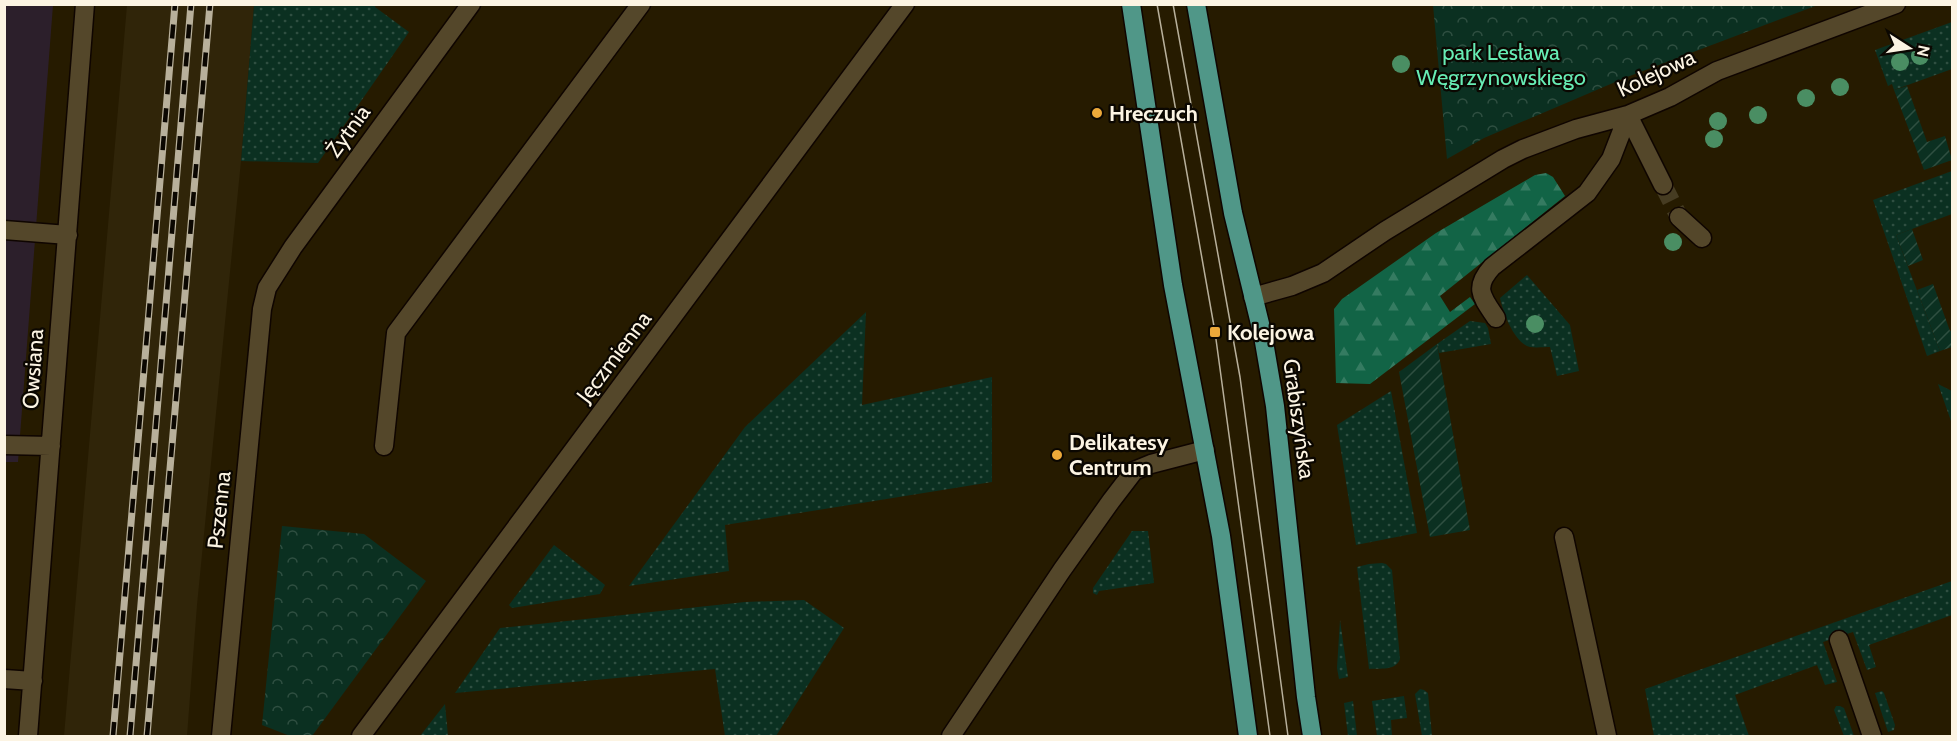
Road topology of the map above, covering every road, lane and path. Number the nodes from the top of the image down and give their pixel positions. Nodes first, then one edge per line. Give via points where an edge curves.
1 (85, 4) edge
2 (471, 4) edge
3 (641, 4) edge
4 (905, 4) edge
5 (1131, 4) edge
6 (1196, 4) edge
7 (1896, 4) edge
8 (1628, 115) junction
9 (1663, 185) tunnel mouth
10 (1679, 217) tunnel mouth
11 (4, 230) edge
12 (68, 235) junction
13 (1702, 238) dead end
14 (267, 288) joint
15 (1253, 297) junction
16 (1496, 318) dead end
17 (4, 445) edge
18 (51, 446) junction
19 (384, 446) dead end
20 (1205, 450) junction
21 (1564, 537) dead end
22 (1839, 640) dead end
23 (4, 679) edge
24 (33, 681) junction
25 (28, 736) edge
26 (221, 736) edge
27 (361, 736) edge
28 (951, 736) edge
29 (1248, 736) edge
30 (1312, 736) edge
31 (1607, 736) edge
32 (1872, 736) edge

1 - 12 street, Owsiana
2 - 14 street, Żytnia via 292,248
3 - 19 street via 396,333
4 - 27 street, Jęczmienna
5 - 20 main road via 1173,285
6 - 15 main road, Grabiszyńska via 1233,213
7 - 8 street, Kolejowa via 1717,71
8 - 9 street
8 - 15 street, Kolejowa via 1523,149 1385,231 1323,273
8 - 16 street via 1611,159 1587,193 1483,278 1480,290
10 - 13 street
11 - 12 street
12 - 18 street, Owsiana
14 - 26 street, Pszenna
15 - 30 main road, Grabiszyńska via 1275,406
17 - 18 street
18 - 24 street, Owsiana
20 - 28 street via 1134,471
20 - 29 main road via 1221,536
21 - 31 street
22 - 32 street
23 - 24 street
24 - 25 street, Owsiana

